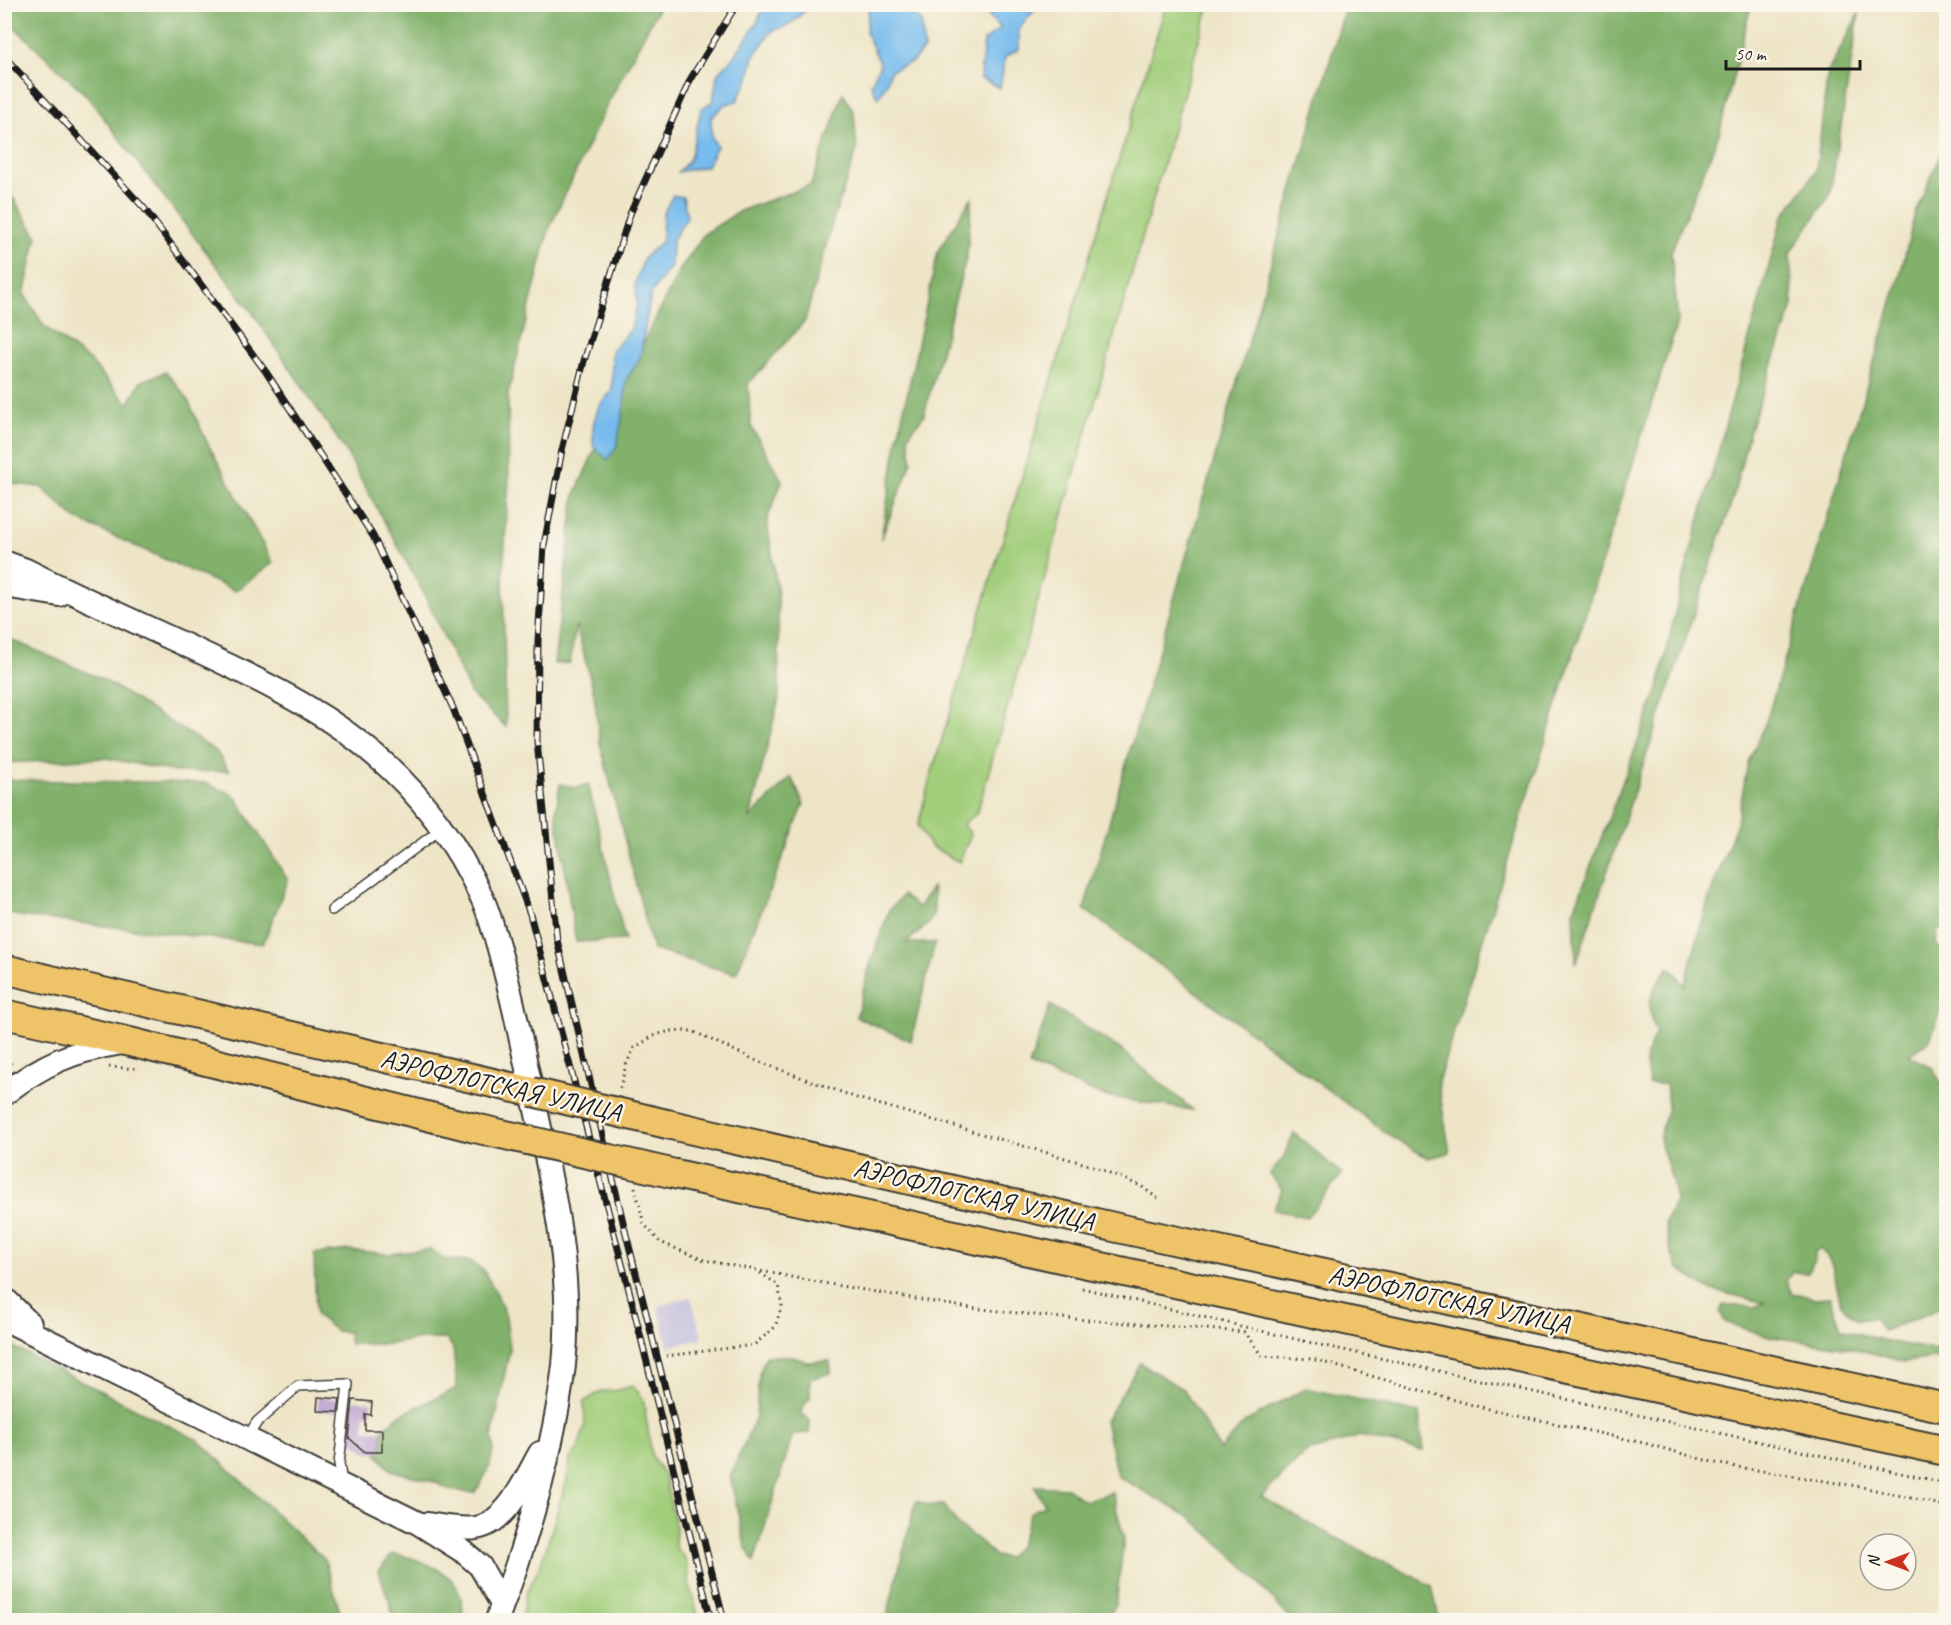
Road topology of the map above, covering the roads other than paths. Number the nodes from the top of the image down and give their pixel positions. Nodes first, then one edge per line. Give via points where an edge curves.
1 (4, 562) edge
2 (4, 586) edge
3 (85, 600) junction
4 (442, 828) junction
5 (332, 910) dead end
6 (4, 969) edge
7 (4, 1014) edge
8 (130, 1042) junction
9 (13, 1087) edge
10 (532, 1092) junction
11 (4, 1298) edge
12 (4, 1319) edge
13 (44, 1337) junction
14 (1947, 1408) edge
15 (553, 1431) junction
16 (247, 1438) junction
17 (1947, 1450) edge
18 (343, 1487) junction
19 (418, 1523) junction
20 (500, 1612) edge

1 - 3 street
2 - 3 street
3 - 4 street via 270,686 341,728 378,757
4 - 5 lane
4 - 10 street via 484,902 505,967
6 - 10 main road, АЭРОФЛОТСКАЯ УЛИЦА
7 - 8 main road, АЭРОФЛОТСКАЯ УЛИЦА
8 - 9 street via 92,1048 52,1062
8 - 17 main road, АЭРОФЛОТСКАЯ УЛИЦА, bridge via 675,1174
10 - 14 main road, АЭРОФЛОТСКАЯ УЛИЦА, bridge via 1119,1228
10 - 15 street via 565,1271 564,1365
11 - 13 street
12 - 13 street
13 - 16 street
15 - 19 street via 510,1506 493,1520 478,1528
15 - 20 street via 538,1496
16 - 18 street
16 - 18 lane via 257,1422 298,1386 348,1384 339,1464
18 - 19 street
19 - 20 street via 480,1566

